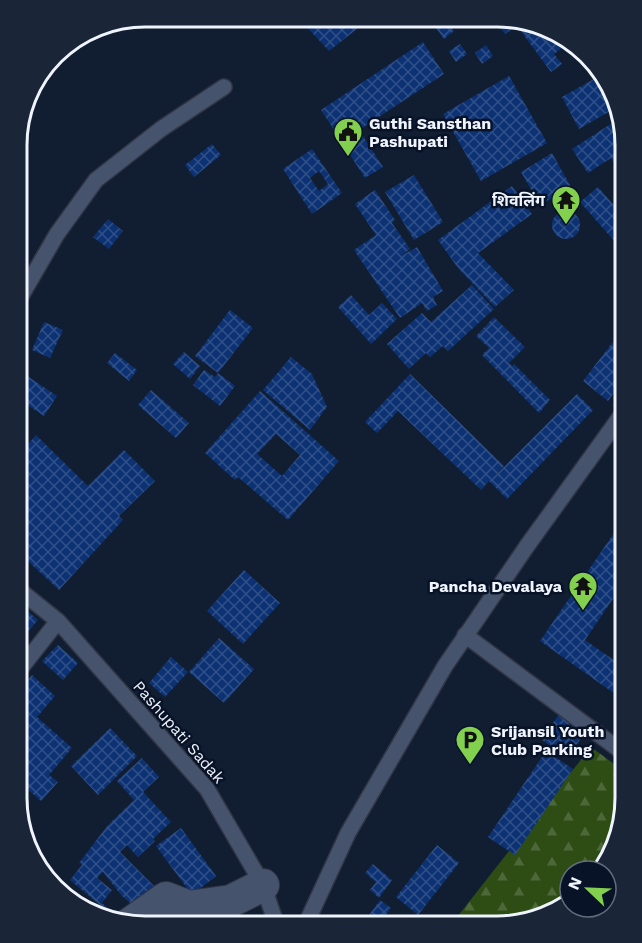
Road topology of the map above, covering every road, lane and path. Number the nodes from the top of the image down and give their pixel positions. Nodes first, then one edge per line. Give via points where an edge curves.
1 (224, 87) dead end
2 (27, 286) edge
3 (615, 424) edge
4 (27, 596) edge
5 (58, 621) junction
6 (465, 634) junction
7 (27, 660) edge
8 (615, 746) edge
9 (263, 885) junction
10 (141, 916) edge
11 (274, 916) edge
12 (309, 916) edge

1 - 2 lane via 161,129 96,180 57,234
3 - 6 lane
4 - 5 lane, Pashupati Sadak
5 - 7 lane
5 - 9 lane, Pashupati Sadak via 207,789
6 - 8 lane
6 - 12 lane via 348,833
9 - 10 street via 231,901 189,908 166,898
9 - 11 lane, Pashupati Sadak

